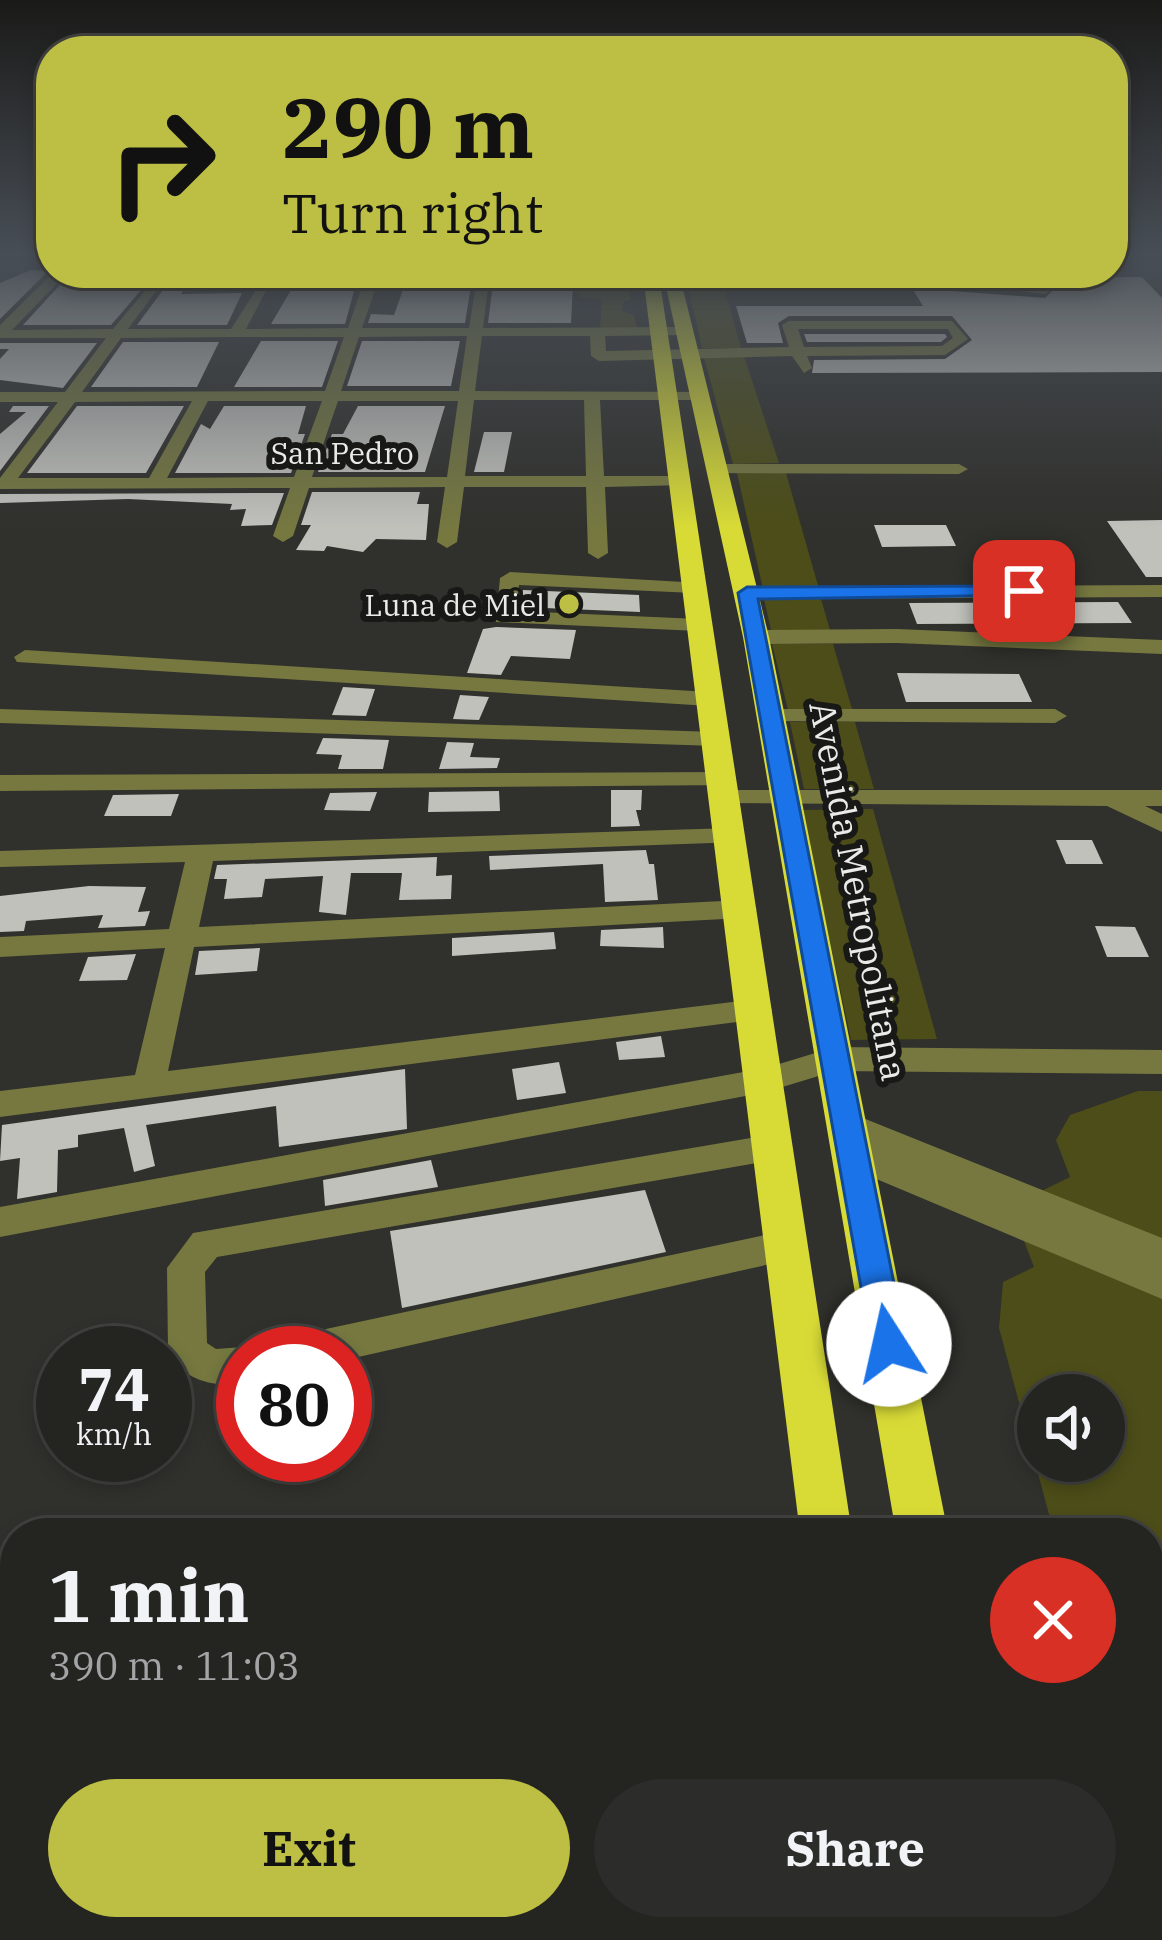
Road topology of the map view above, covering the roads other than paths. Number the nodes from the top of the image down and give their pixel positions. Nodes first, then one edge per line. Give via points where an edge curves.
1 (108, 347) edge
2 (352, 347) edge
3 (474, 347) edge
4 (598, 347) edge
5 (653, 347) edge
6 (674, 347) edge
7 (736, 347) edge
8 (797, 347) edge
9 (950, 347) edge
10 (798, 350) junction
11 (945, 350) junction
12 (804, 368) dead end
13 (956, 369) dead end
14 (466, 395) junction
15 (592, 395) junction
16 (681, 395) junction
17 (203, 396) junction
18 (335, 396) junction
19 (0, 397) edge
20 (71, 397) junction
21 (716, 469) junction
22 (959, 469) dead end
23 (455, 481) junction
24 (596, 481) junction
25 (680, 481) junction
26 (302, 482) junction
27 (155, 483) junction
28 (2, 484) edge
29 (283, 536) dead end
30 (447, 542) dead end
31 (598, 553) dead end
32 (694, 587) junction
33 (1162, 590) edge
34 (747, 593) junction
35 (699, 625) junction
36 (757, 637) junction
37 (1162, 647) edge
38 (25, 657) dead end
39 (709, 698) junction
40 (0, 716) edge
41 (770, 716) junction
42 (1055, 716) dead end
43 (716, 740) junction
44 (0, 783) edge
45 (725, 789) junction
46 (787, 796) junction
47 (1107, 797) junction
48 (1162, 798) edge
49 (1162, 824) edge
50 (731, 836) junction
51 (201, 851) junction
52 (0, 859) edge
53 (743, 909) junction
54 (184, 939) junction
55 (0, 947) edge
56 (757, 1010) junction
57 (835, 1059) junction
58 (1162, 1062) edge
59 (766, 1080) junction
60 (148, 1085) junction
61 (0, 1104) edge
62 (852, 1140) junction
63 (774, 1148) junction
64 (0, 1222) edge
65 (788, 1245) junction
66 (1162, 1254) edge
67 (1162, 1283) edge
68 (372, 1337) edge
69 (216, 1368) edge
70 (824, 1518) edge
71 (919, 1518) edge

1 - 20 street
2 - 18 street
3 - 14 street
4 - 5 street via 599,356
6 - 16 highway
7 - 10 street
8 - 10 street
9 - 11 street
10 - 11 street
10 - 12 street
11 - 13 street
14 - 15 street
14 - 18 street
14 - 23 street
15 - 16 street
15 - 24 street
16 - 21 highway, Avenida Metropolitana
16 - 25 highway
17 - 18 street
17 - 20 street
17 - 27 street
18 - 26 street
19 - 20 street
20 - 28 street
21 - 22 street
21 - 34 highway, Avenida Metropolitana
23 - 24 street, San Pedro
23 - 26 street, San Pedro
23 - 30 street
24 - 25 street, San Pedro
24 - 31 street
25 - 32 highway
26 - 27 street, San Pedro
26 - 29 street
27 - 28 street, San Pedro
32 - 35 highway
32 - 35 street via 511,578 504,617
33 - 34 street
34 - 36 highway, Avenida Metropolitana
35 - 39 highway
36 - 37 street
36 - 41 highway, Avenida Metropolitana
38 - 39 street
39 - 43 highway
40 - 43 street
41 - 42 street
41 - 46 highway, Avenida Metropolitana
43 - 45 highway
44 - 45 street
45 - 46 street
45 - 50 highway
46 - 47 street
46 - 57 highway, Avenida Metropolitana
47 - 48 street
47 - 49 street
50 - 51 street
50 - 53 highway
51 - 52 street
51 - 54 street
53 - 54 street
53 - 56 highway
54 - 55 street
54 - 60 street
56 - 59 highway
56 - 60 street
57 - 58 street
57 - 59 street
57 - 62 highway, Avenida Metropolitana
59 - 63 highway
59 - 64 street
60 - 61 street
62 - 66 street
62 - 67 street
62 - 71 highway, Avenida Metropolitana
63 - 65 highway
63 - 69 street via 206,1244 186,1268 188,1351
65 - 68 street
65 - 70 highway

